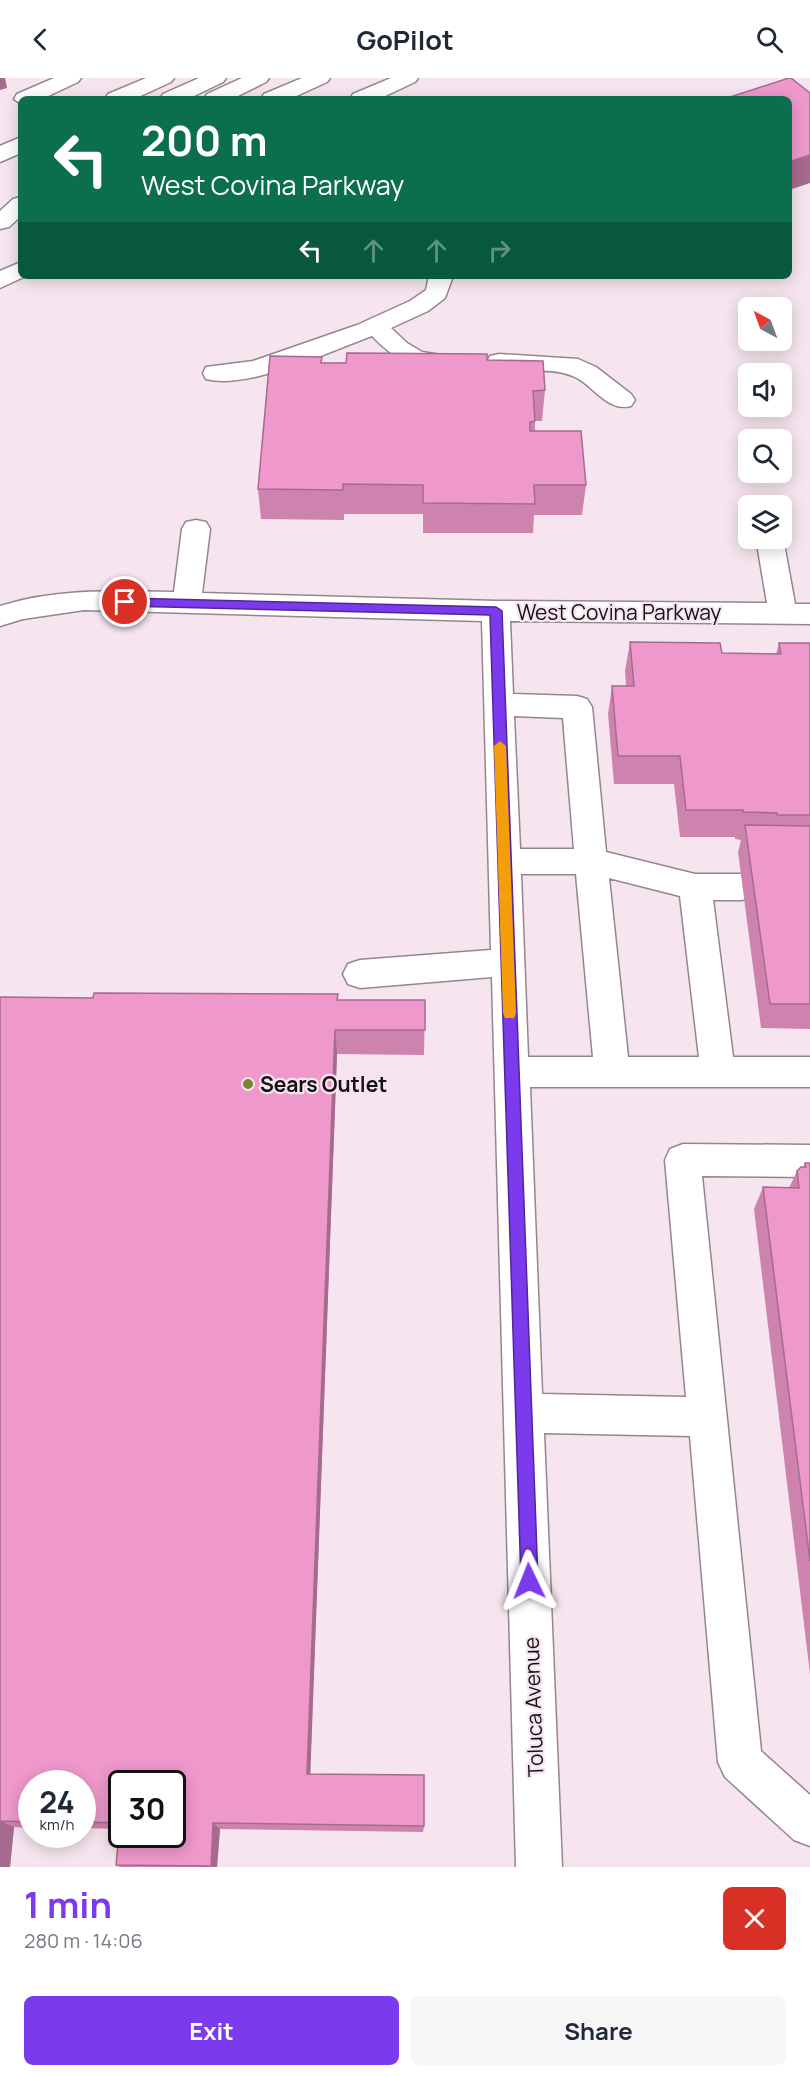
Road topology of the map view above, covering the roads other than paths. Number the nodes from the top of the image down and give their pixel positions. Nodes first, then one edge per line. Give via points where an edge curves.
1 (71, 78) edge
2 (164, 78) edge
3 (216, 78) edge
4 (259, 78) edge
5 (320, 78) edge
6 (408, 78) edge
7 (22, 96) edge
8 (123, 96) edge
9 (177, 96) edge
10 (221, 96) edge
11 (279, 96) edge
12 (368, 96) edge
13 (18, 146) edge
14 (0, 155) edge
15 (18, 167) edge
16 (0, 170) edge
17 (18, 207) edge
18 (7, 219) edge
19 (18, 271) edge
20 (440, 279) edge
21 (0, 281) edge
22 (376, 326) junction
23 (215, 373) dead end
24 (622, 400) dead end
25 (196, 529) dead end
26 (773, 549) edge
27 (187, 604) junction
28 (7, 606) edge
29 (496, 611) junction
30 (796, 613) edge
31 (499, 705) junction
32 (591, 861) junction
33 (504, 862) junction
34 (695, 887) junction
35 (742, 887) dead end
36 (508, 962) junction
37 (360, 974) dead end
38 (512, 1072) junction
39 (612, 1072) junction
40 (718, 1072) junction
41 (810, 1072) edge
42 (810, 1161) edge
43 (523, 1413) junction
44 (709, 1417) junction
45 (810, 1824) edge
46 (539, 1867) edge

1 - 7 main road
2 - 8 main road
3 - 9 main road
4 - 10 main road
5 - 11 main road
6 - 12 main road
13 - 14 main road
15 - 16 main road
17 - 18 main road
19 - 21 main road
20 - 22 main road via 437,293
22 - 23 main road via 256,369
22 - 24 main road via 406,356 428,363 569,365 587,373
25 - 27 main road
26 - 30 main road
27 - 28 main road, West Covina Parkway via 84,600
27 - 29 main road, West Covina Parkway
29 - 30 main road, West Covina Parkway
29 - 31 main road, Toluca Avenue
31 - 32 main road via 577,707
31 - 33 main road, Toluca Avenue
32 - 33 main road
32 - 34 main road
32 - 39 main road
33 - 36 main road, Toluca Avenue
34 - 35 main road
34 - 40 main road
36 - 37 main road
36 - 38 main road, Toluca Avenue
38 - 39 main road
38 - 43 main road, Toluca Avenue
39 - 40 main road
40 - 41 main road
42 - 44 main road via 683,1160
43 - 44 main road
43 - 46 main road, Toluca Avenue
44 - 45 main road via 740,1762

